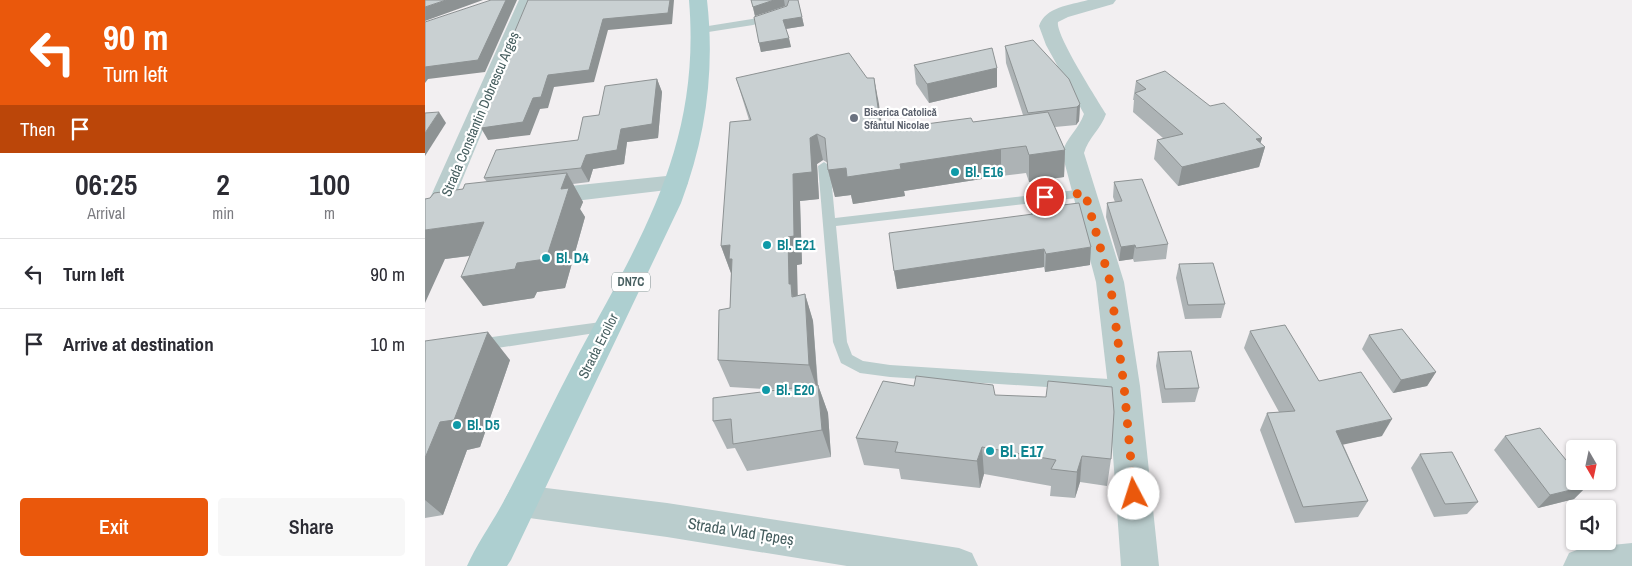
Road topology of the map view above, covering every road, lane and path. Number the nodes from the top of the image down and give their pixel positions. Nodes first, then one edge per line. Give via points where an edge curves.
1 (528, 0) edge
2 (698, 0) edge
3 (1107, 0) edge
4 (781, 12) edge
5 (701, 30) junction
6 (824, 166) edge
7 (676, 183) junction
8 (1085, 193) junction
9 (524, 199) edge
10 (485, 203) edge
11 (829, 223) junction
12 (608, 326) junction
13 (464, 347) edge
14 (1124, 386) junction
15 (522, 501) junction
16 (860, 558) edge
17 (494, 559) edge
18 (1632, 561) edge
19 (959, 566) edge
20 (1141, 566) edge
21 (1583, 566) edge

1 - 10 street, Strada Constantin Dobrescu Argeș via 443,198 443,205 449,206
2 - 5 main road, Strada Eroilor / DN7C
3 - 8 street via 1062,13 1050,19 1048,26 1095,114 1090,130 1074,145 1073,154
4 - 5 lane via 753,22
5 - 7 main road, Strada Eroilor / DN7C via 695,118
6 - 11 lane
7 - 9 street
7 - 12 main road, Strada Eroilor / DN7C via 651,244
8 - 11 lane
8 - 14 street via 1110,282
11 - 14 lane via 840,342 846,359 859,367
12 - 13 lane
12 - 15 main road, Strada Eroilor / DN7C
14 - 20 street
15 - 16 street, Strada Vlad Țepeș via 667,520
15 - 17 main road, Strada Eroilor / DN7C
16 - 19 street, Strada Vlad Țepeș
18 - 21 street

